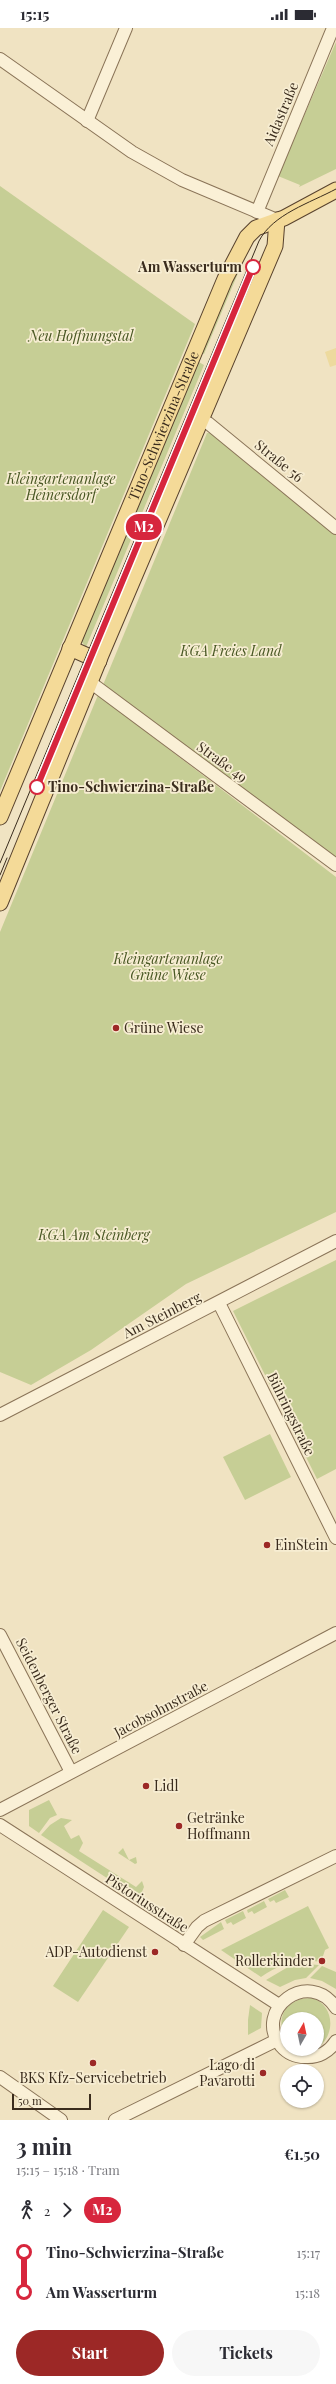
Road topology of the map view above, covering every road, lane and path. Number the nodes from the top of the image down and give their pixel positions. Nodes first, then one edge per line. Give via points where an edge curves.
1 (126, 28) edge
2 (333, 28) edge
3 (0, 59) edge
4 (88, 121) junction
5 (336, 190) edge
6 (256, 212) junction
7 (277, 220) junction
8 (201, 420) junction
9 (336, 528) edge
10 (70, 648) junction
11 (99, 661) junction
12 (90, 682) junction
13 (0, 817) edge
14 (336, 865) edge
15 (0, 903) edge
16 (336, 1240) edge
17 (219, 1303) junction
18 (0, 1415) edge
19 (336, 1538) edge
20 (336, 1633) edge
21 (0, 1634) edge
22 (71, 1772) junction
23 (0, 1810) edge
24 (0, 1825) edge
25 (336, 1856) edge
26 (184, 1945) junction
27 (279, 2005) junction
28 (336, 2008) edge
29 (277, 2040) junction
30 (336, 2041) edge
31 (0, 2077) edge
32 (61, 2120) edge
33 (115, 2120) edge

1 - 4 street
2 - 6 street, Aidastraße
3 - 4 street
4 - 6 street via 132,152 182,180
5 - 7 main road, Tino-Schwierzina-Straße
6 - 7 street
7 - 8 main road via 275,246
7 - 10 main road, Tino-Schwierzina-Straße via 260,225 251,232 225,279
8 - 9 street, Straße 56 via 208,423
8 - 11 main road
10 - 11 main road
10 - 13 main road, Tino-Schwierzina-Straße
11 - 12 main road
12 - 14 street, Straße 49
12 - 15 main road
16 - 17 street, Am Steinberg
17 - 18 street, Am Steinberg
17 - 19 street, Bühringstraße
20 - 22 street, Jacobsohnstraße
21 - 22 street, Seidenberger Straße
22 - 23 street, Jacobsohnstraße
24 - 26 street, Pistoriusstraße
25 - 26 street via 204,1921
26 - 27 street, Pistoriusstraße
27 - 28 street via 297,1992 308,1991 328,1998
27 - 29 street via 273,2026
29 - 30 street via 289,2053 303,2058 324,2053
29 - 33 street
31 - 32 street

